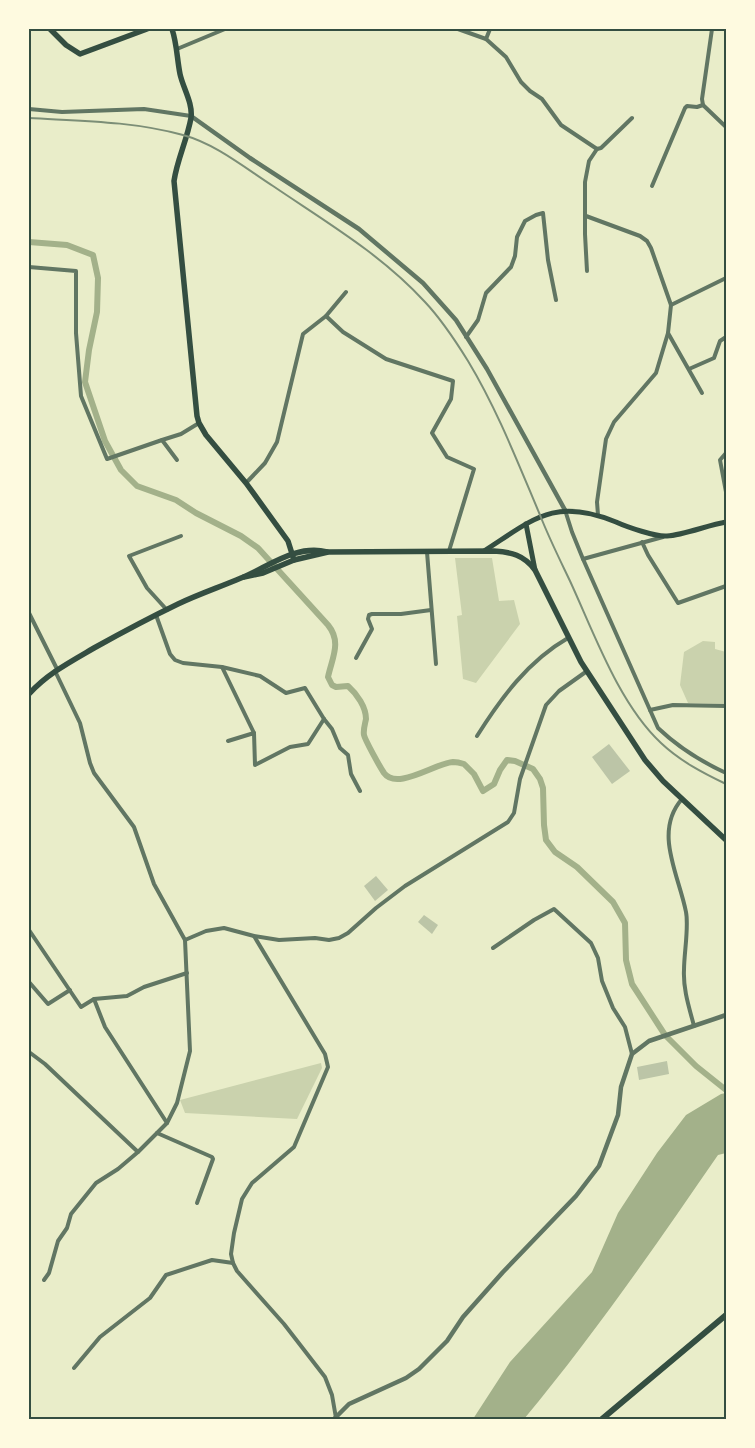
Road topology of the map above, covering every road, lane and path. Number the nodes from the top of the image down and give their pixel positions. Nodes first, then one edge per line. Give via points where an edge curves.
1 (50, 29) edge
2 (147, 29) edge
3 (172, 29) edge
4 (225, 29) edge
5 (458, 29) edge
6 (490, 29) edge
7 (712, 29) edge
8 (486, 39) junction
9 (177, 49) junction
10 (703, 105) junction
11 (29, 109) edge
12 (192, 116) junction
13 (632, 118) dead end
14 (726, 127) edge
15 (597, 148) junction
16 (652, 186) dead end
17 (586, 216) junction
18 (29, 267) edge
19 (587, 270) dead end
20 (726, 278) edge
21 (346, 292) dead end
22 (556, 300) dead end
23 (671, 305) junction
24 (326, 316) junction
25 (668, 333) junction
26 (466, 337) junction
27 (726, 337) edge
28 (689, 370) junction
29 (702, 393) dead end
30 (198, 423) junction
31 (162, 440) junction
32 (726, 453) edge
33 (177, 460) dead end
34 (246, 483) junction
35 (726, 492) edge
36 (565, 510) junction
37 (598, 515) junction
38 (726, 522) edge
39 (526, 524) junction
40 (181, 536) dead end
41 (666, 537) junction
42 (642, 542) junction
43 (450, 551) junction
44 (484, 551) junction
45 (427, 552) junction
46 (296, 556) junction
47 (583, 559) junction
48 (535, 570) junction
49 (726, 586) edge
50 (167, 610) junction
51 (431, 610) junction
52 (29, 613) edge
53 (156, 615) junction
54 (568, 638) junction
55 (356, 658) dead end
56 (436, 664) dead end
57 (222, 667) junction
58 (56, 670) junction
59 (586, 671) junction
60 (29, 694) edge
61 (726, 706) edge
62 (650, 710) junction
63 (324, 719) junction
64 (254, 732) junction
65 (477, 736) dead end
66 (228, 741) dead end
67 (726, 773) edge
68 (360, 791) dead end
69 (682, 798) junction
70 (726, 840) edge
71 (29, 930) edge
72 (254, 936) junction
73 (185, 940) junction
74 (493, 948) dead end
75 (187, 973) junction
76 (29, 982) edge
77 (70, 990) junction
78 (94, 999) junction
79 (726, 1016) edge
80 (694, 1026) junction
81 (29, 1052) edge
82 (632, 1054) junction
83 (167, 1122) junction
84 (157, 1133) junction
85 (138, 1152) junction
86 (197, 1203) dead end
87 (233, 1263) junction
88 (44, 1280) dead end
89 (726, 1315) edge
90 (74, 1368) dead end
91 (335, 1418) edge
92 (602, 1419) edge

1 - 2 main road via 80,54
3 - 9 main road
4 - 9 street
5 - 8 street
6 - 8 street
7 - 10 street
8 - 15 street via 506,57 521,82 542,98 561,125
9 - 12 main road via 180,74
10 - 14 street
10 - 16 street via 685,108
11 - 12 street via 62,112 144,109
12 - 26 street via 359,229 423,283 456,320
12 - 30 main road via 174,181
13 - 15 street via 601,148
15 - 17 street via 589,161 585,182
17 - 19 street
17 - 23 street via 647,241
18 - 31 street via 76,272 81,396 107,459
20 - 23 street
21 - 24 street
22 - 26 street via 544,213 536,214 526,221 517,237 511,267 486,293 478,320
23 - 25 street
24 - 34 street via 302,334 277,442 265,463
24 - 43 street via 343,332 386,359 453,381 451,399 432,432 447,457 474,469
25 - 28 street
25 - 37 street via 656,373 614,422 606,439
26 - 36 street
27 - 28 street via 720,340 714,358
28 - 29 street
30 - 31 street via 181,434
30 - 34 main road
31 - 33 street
32 - 35 street via 720,460
34 - 46 main road via 295,546
36 - 37 main road
36 - 39 main road via 551,512
36 - 47 street
37 - 41 main road via 628,528
38 - 41 main road
39 - 44 main road
39 - 48 main road
40 - 50 street via 130,556 147,588
41 - 42 street
42 - 47 street
42 - 49 street via 678,603
43 - 44 main road
43 - 45 main road
44 - 48 main road via 514,553 528,561
45 - 46 main road via 328,552 316,549
45 - 51 street
46 - 50 main road
47 - 62 street
48 - 54 main road
50 - 53 main road
51 - 55 street via 369,615 372,629
51 - 56 street
52 - 58 street
53 - 57 street via 175,660
53 - 58 main road
54 - 59 main road
54 - 65 street via 546,652 519,678
57 - 63 street via 260,676 286,694 305,688
57 - 64 street
58 - 60 main road
58 - 73 street via 80,723 94,773 134,827 154,884
59 - 69 main road via 652,768
59 - 72 street via 546,705 521,776 514,813 508,822 405,886 339,938 279,940
61 - 62 street via 681,705
62 - 67 street via 658,728 666,735
63 - 64 street via 308,744 290,747 255,765
63 - 68 street via 340,748 348,755 351,774
64 - 66 street
69 - 70 main road
69 - 80 street via 672,813 668,834 672,864 686,914 685,990
71 - 77 street
72 - 73 street via 224,928
72 - 87 street via 325,1054 328,1066 294,1147 252,1184 242,1199 231,1254
73 - 75 street
74 - 82 street via 554,909 591,943 613,1008 626,1026
75 - 78 street via 127,996
75 - 83 street via 190,1051 177,1103
76 - 77 street via 48,1004
77 - 78 street via 81,1007
78 - 83 street via 105,1027
79 - 80 street
80 - 82 street via 649,1041
81 - 85 street
82 - 91 street via 621,1087 618,1115 599,1166 576,1196 503,1272 463,1317 447,1341 419,1369 349,1404
83 - 84 street
84 - 85 street
84 - 86 street via 212,1157
85 - 88 street via 96,1183 71,1214
87 - 90 street via 212,1260 166,1275 150,1298 100,1337
87 - 91 street via 325,1377 332,1395
89 - 92 highway

